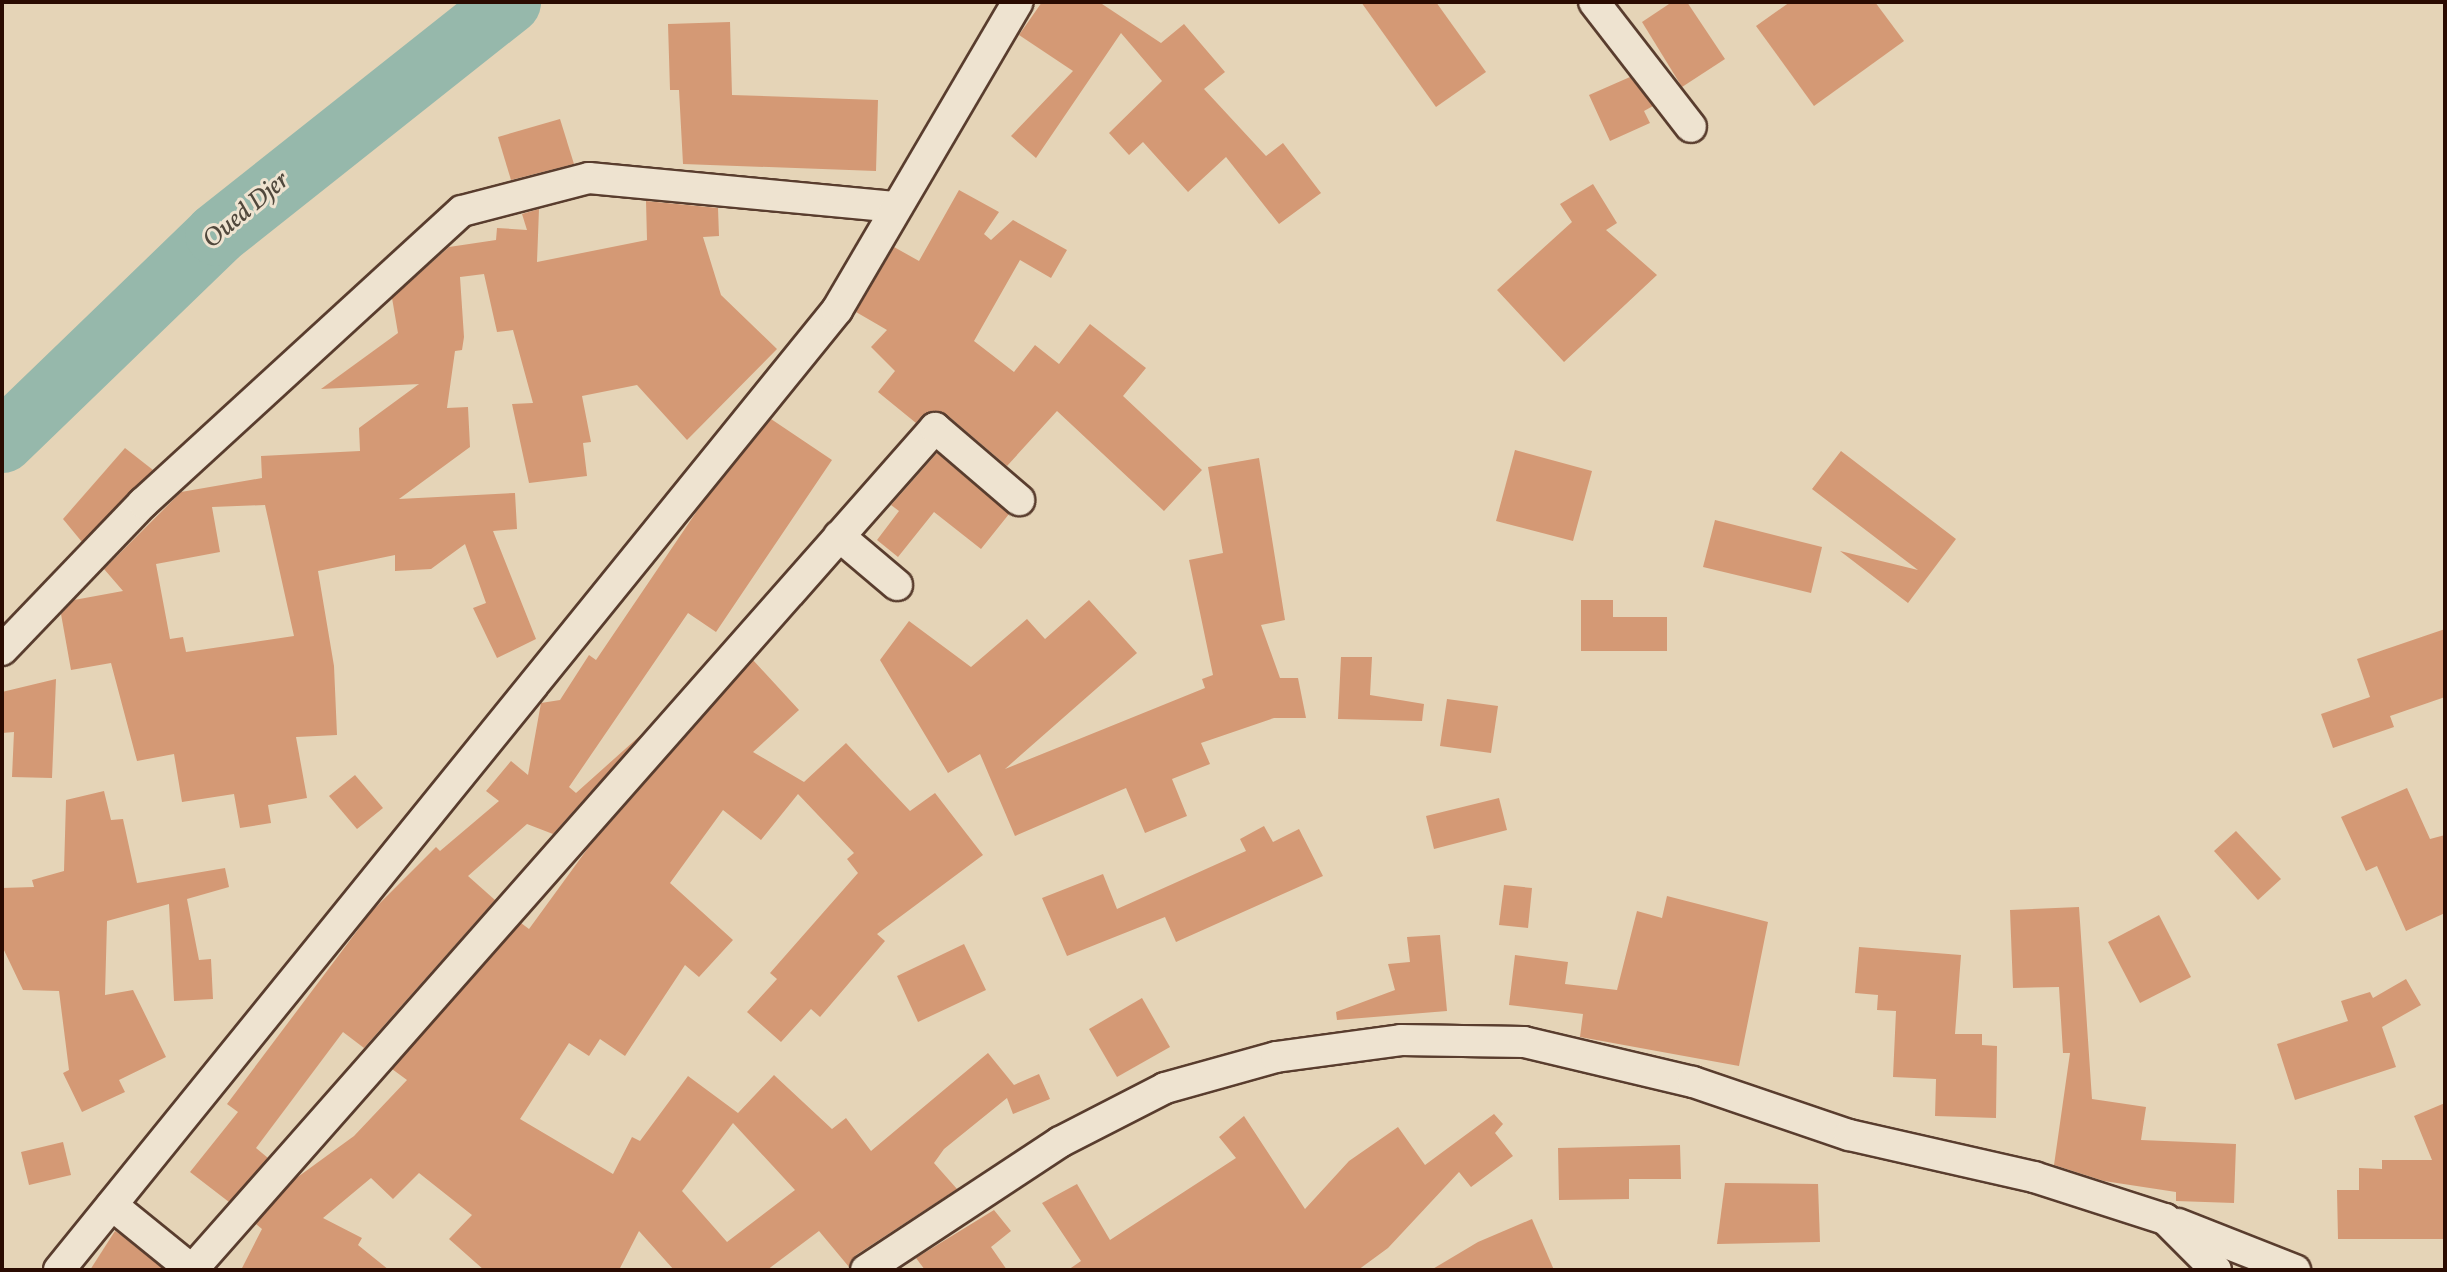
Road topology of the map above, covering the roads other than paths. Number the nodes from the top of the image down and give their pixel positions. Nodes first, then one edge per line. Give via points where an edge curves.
1 (1018, 2) edge
2 (1594, 2) edge
3 (1691, 127) dead end
4 (897, 206) junction
5 (1019, 500) dead end
6 (839, 536) junction
7 (897, 585) dead end
8 (2, 650) edge
9 (112, 1205) junction
10 (2165, 1219) junction
11 (59, 1270) edge
12 (866, 1270) edge
13 (2217, 1270) edge
14 (2295, 1270) edge

1 - 4 street
2 - 3 street
4 - 8 street via 589,178 462,211 143,503
4 - 9 street via 837,310
5 - 6 street via 935,428
6 - 7 street
6 - 9 street via 192,1270
9 - 11 street
10 - 12 street via 2034,1177 1849,1135 1693,1082 1524,1042 1401,1040 1276,1058 1165,1087 1060,1142
10 - 13 street
10 - 14 street

